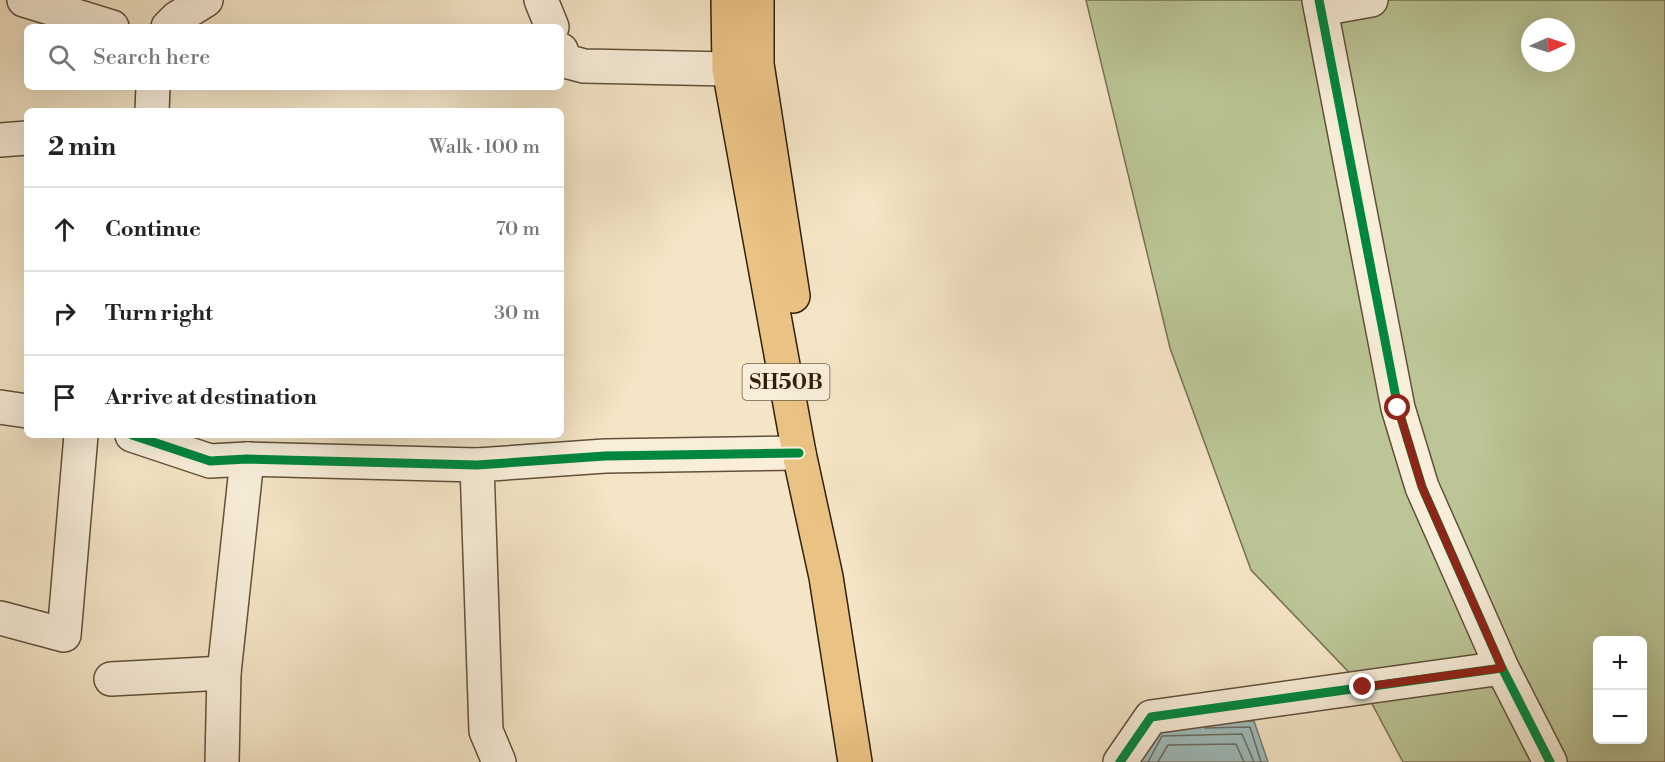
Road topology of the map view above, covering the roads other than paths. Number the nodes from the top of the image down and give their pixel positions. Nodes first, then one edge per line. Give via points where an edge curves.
1 (24, 0) edge
2 (207, 0) edge
3 (541, 0) edge
4 (728, 0) edge
5 (757, 0) edge
6 (1371, 0) edge
7 (1320, 5) edge
8 (102, 24) edge
9 (171, 24) edge
10 (551, 24) edge
11 (564, 57) edge
12 (729, 69) junction
13 (153, 90) edge
14 (152, 108) edge
15 (24, 138) edge
16 (0, 140) edge
17 (0, 407) edge
18 (24, 411) edge
19 (81, 438) edge
20 (150, 438) edge
21 (210, 448) edge
22 (799, 453) junction
23 (247, 459) junction
24 (477, 465) junction
25 (0, 618) edge
26 (1502, 668) junction
27 (224, 673) junction
28 (111, 679) dead end
29 (222, 762) edge
30 (499, 762) edge
31 (855, 762) edge
32 (872, 762) edge
33 (1120, 762) edge
34 (1550, 762) edge

1 - 8 street
2 - 9 street
3 - 10 street
4 - 12 main road, SH50B
5 - 32 main road, SH50B via 758,64 816,450
6 - 7 street
7 - 26 street via 1398,408 1422,487
11 - 12 street via 566,61 584,66
12 - 22 main road, SH50B
13 - 14 street
15 - 16 street
17 - 18 street
19 - 25 street via 64,635
20 - 21 street
21 - 23 street
22 - 24 street via 605,456
22 - 31 main road, SH50B via 826,577
23 - 24 street
23 - 27 street
24 - 30 street via 486,731
26 - 33 street via 1151,717
26 - 34 street
27 - 28 street
27 - 29 street

